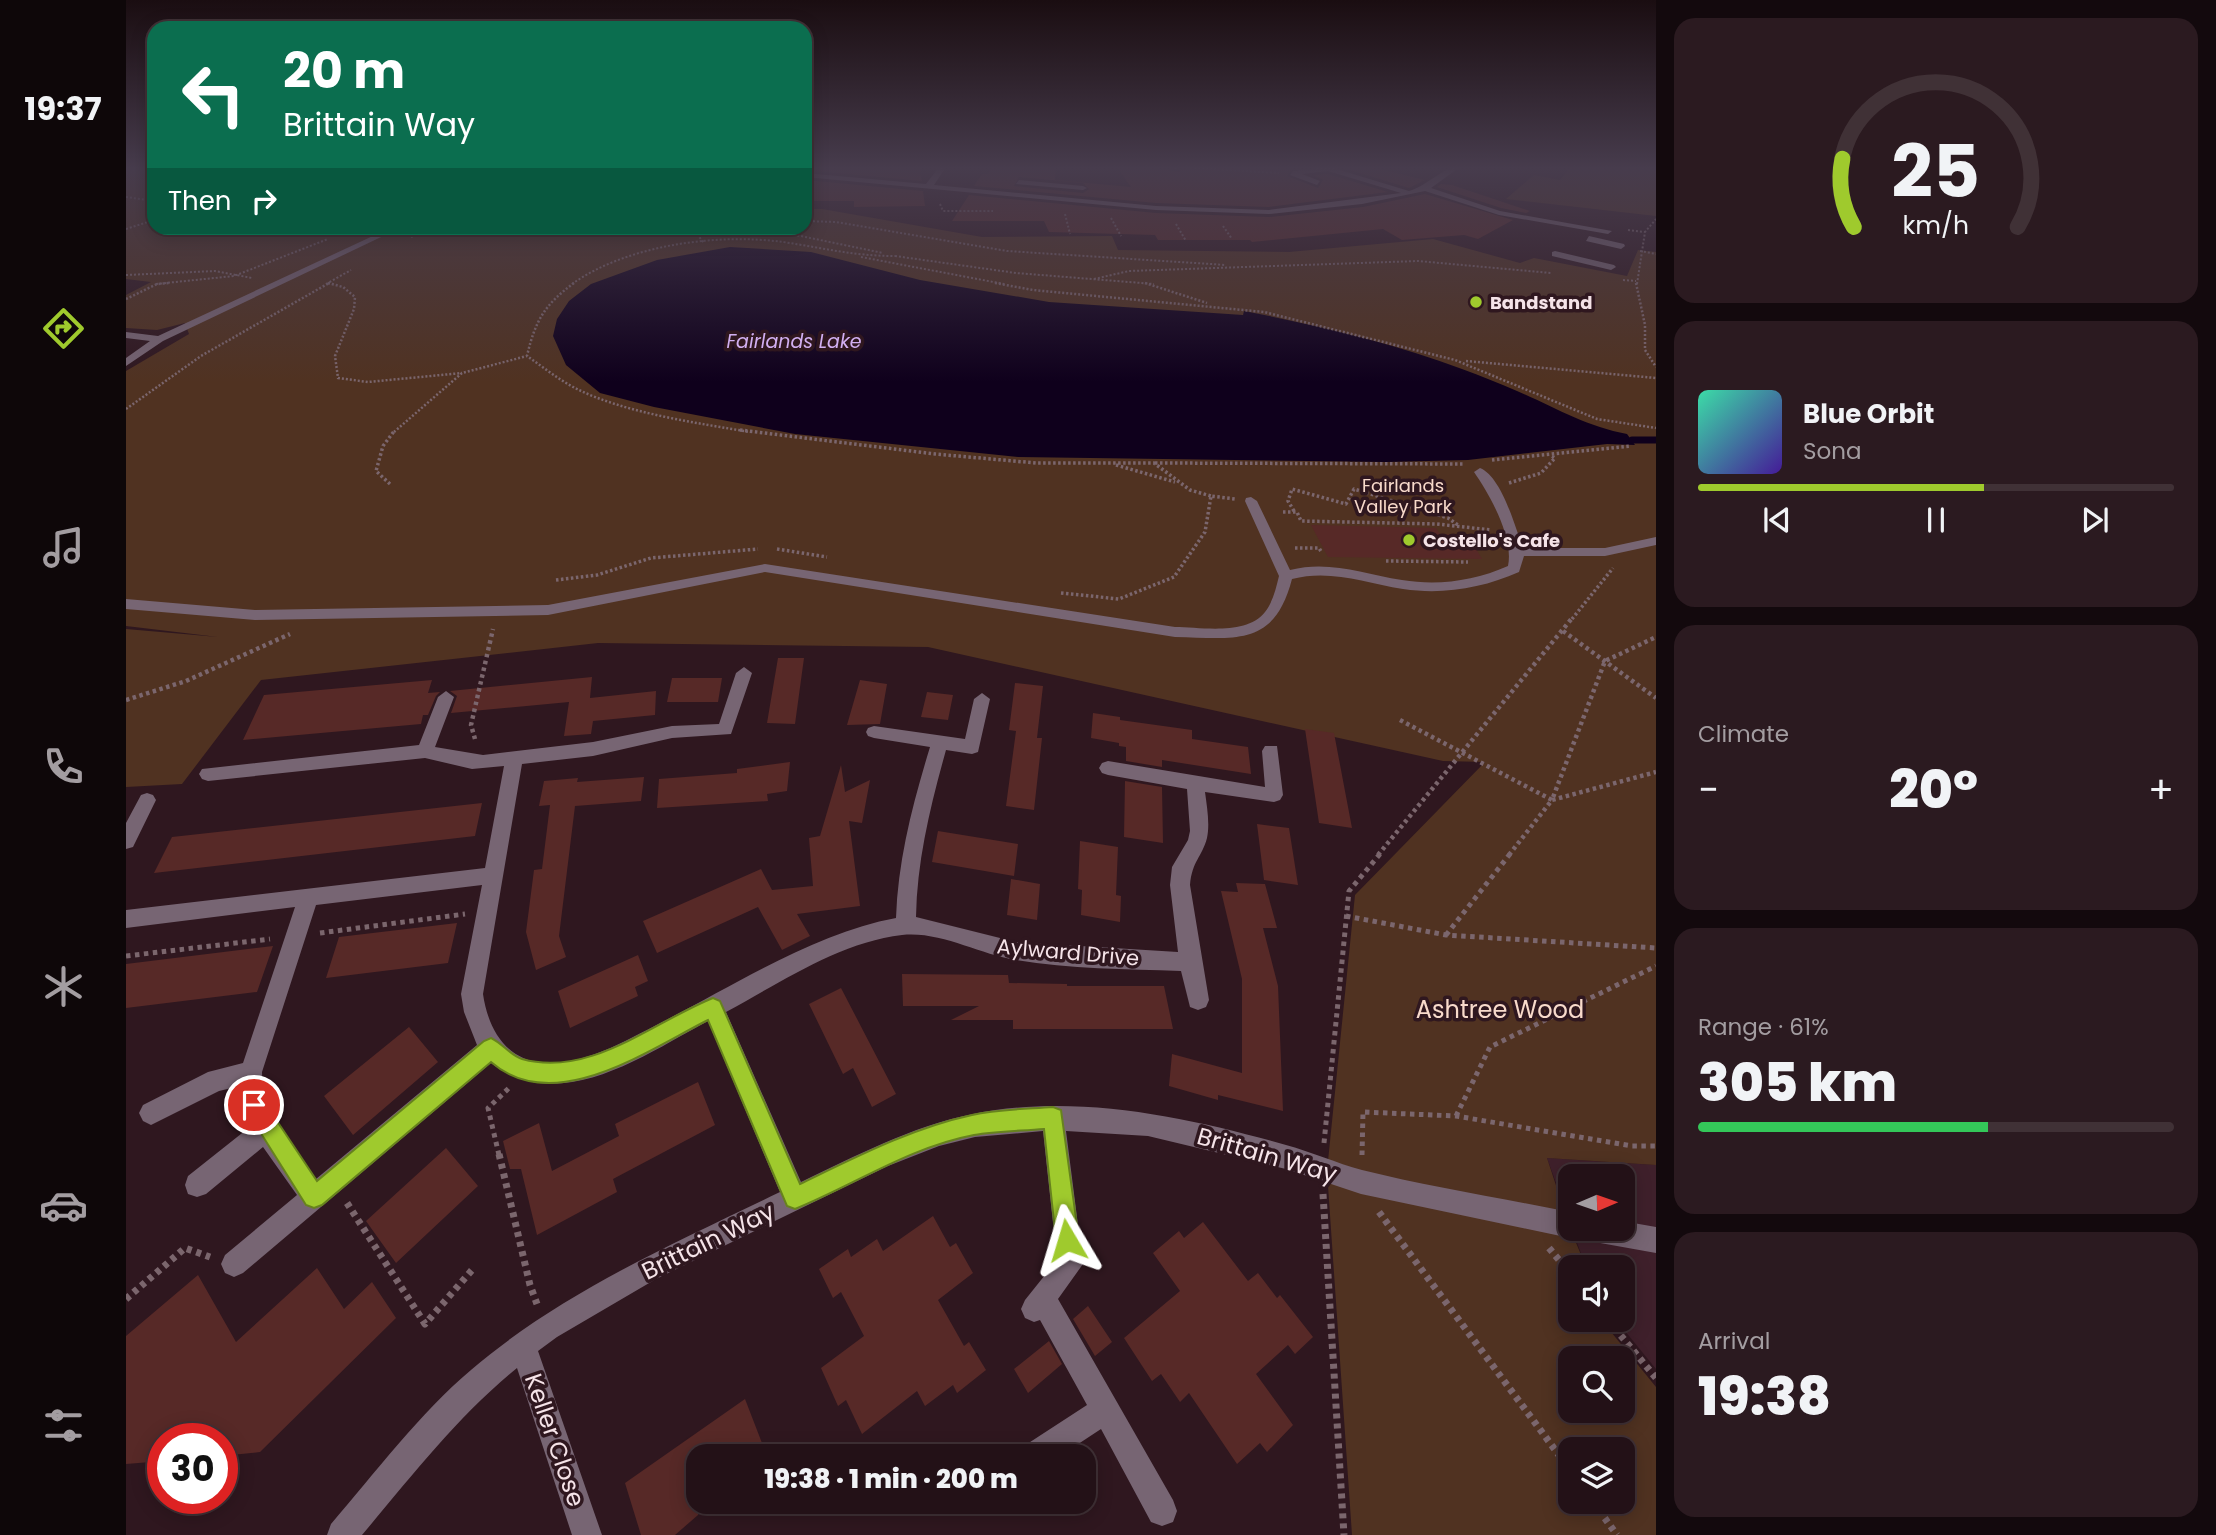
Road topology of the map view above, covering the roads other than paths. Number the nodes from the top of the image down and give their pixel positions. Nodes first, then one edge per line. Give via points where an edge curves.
1 (373, 239) edge
2 (1587, 239) edge
3 (1621, 246) dead end
4 (1611, 262) joint
5 (126, 335) edge
6 (159, 339) junction
7 (126, 363) edge
8 (1485, 478) road end
9 (1251, 501) road end
10 (1656, 541) edge
11 (1516, 557) junction
12 (1286, 576) junction
13 (126, 604) edge
14 (744, 673) dead end
15 (446, 697) dead end
16 (982, 699) dead end
17 (874, 732) dead end
18 (940, 742) junction
19 (425, 751) junction
20 (1271, 751) dead end
21 (514, 759) junction
22 (1108, 768) dead end
23 (208, 774) dead end
24 (1196, 784) junction
25 (147, 800) dead end
26 (126, 841) edge
27 (492, 875) junction
28 (309, 898) junction
29 (126, 919) edge
30 (906, 926) junction
31 (1190, 962) junction
32 (1198, 1000) dead end
33 (713, 1007) junction
34 (491, 1048) junction
35 (251, 1072) junction
36 (151, 1113) dead end
37 (1053, 1118) junction
38 (267, 1128) junction
39 (197, 1185) dead end
40 (314, 1197) junction
41 (795, 1198) junction
42 (1558, 1223) edge
43 (1635, 1236) edge
44 (1656, 1240) edge
45 (234, 1264) road end
46 (523, 1346) junction
47 (1105, 1410) junction
48 (1053, 1444) edge
49 (1162, 1511) dead end
50 (342, 1535) edge
51 (587, 1535) edge

1 - 6 street
2 - 3 street
4 - 4 street via 1555,254 1562,246
5 - 6 street
6 - 7 street
8 - 11 street
9 - 12 street
10 - 11 street via 1628,550
11 - 12 street via 1514,569 1491,580 1454,586 1414,586 1312,570
12 - 13 street via 1267,620 1234,632 1175,632 765,568 548,610 255,615
14 - 21 street via 725,730 672,732
15 - 19 street
16 - 18 street via 972,747
17 - 18 street
18 - 30 street via 910,859
19 - 21 street via 472,762
19 - 23 street
20 - 24 street via 1274,795
21 - 27 street, Aylward Drive
22 - 24 street
24 - 31 street via 1197,841 1181,867 1180,885
25 - 26 street
27 - 28 street
27 - 34 street, Aylward Drive via 472,994 478,1029
28 - 29 street
28 - 35 street
30 - 31 street, Aylward Drive via 1032,953
30 - 33 street, Aylward Drive via 884,929 819,953
31 - 32 street
33 - 34 street, Aylward Drive via 601,1063 561,1074 523,1070
33 - 41 street
34 - 40 street
35 - 36 street via 216,1080
35 - 38 street via 254,1105
37 - 41 street, Brittain Way via 975,1125 939,1134
37 - 42 street, Brittain Way via 1148,1124 1273,1154 1361,1182
37 - 47 street via 1070,1264 1038,1304
38 - 39 street
38 - 40 street
40 - 45 street
41 - 46 street, Brittain Way via 647,1270 547,1327
43 - 44 street
46 - 50 street, Brittain Way via 479,1381
46 - 51 street, Keller Close
47 - 48 street
47 - 49 street

